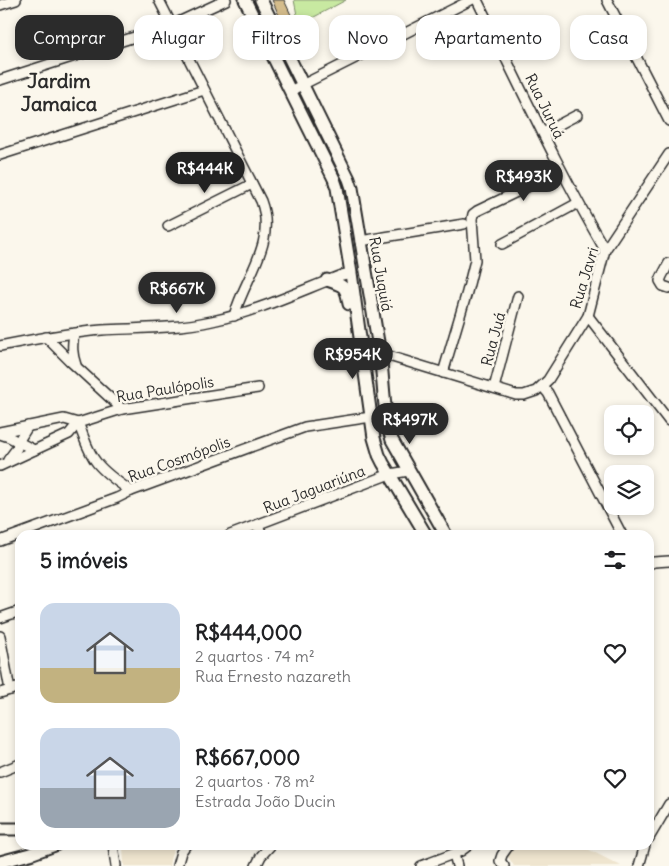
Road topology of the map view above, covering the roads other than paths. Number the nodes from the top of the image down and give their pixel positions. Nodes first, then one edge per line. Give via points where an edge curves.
1 (16, 0) edge
2 (159, 0) edge
3 (226, 0) edge
4 (245, 0) edge
5 (261, 0) edge
6 (471, 0) edge
7 (477, 0) edge
8 (607, 0) edge
9 (0, 5) edge
10 (167, 15) edge
11 (194, 15) edge
12 (134, 37) edge
13 (189, 60) edge
14 (0, 80) edge
15 (302, 85) junction
16 (204, 90) junction
17 (290, 91) junction
18 (577, 115) dead end
19 (669, 121) edge
20 (543, 133) junction
21 (669, 154) edge
22 (0, 155) edge
23 (560, 169) junction
24 (252, 184) junction
25 (578, 203) junction
26 (464, 224) dead end
27 (168, 226) dead end
28 (360, 241) junction
29 (502, 244) dead end
30 (605, 250) junction
31 (669, 263) edge
32 (351, 273) junction
33 (327, 280) junction
34 (368, 285) junction
35 (669, 288) edge
36 (518, 296) dead end
37 (234, 316) junction
38 (588, 316) junction
39 (74, 334) junction
40 (46, 337) junction
41 (360, 338) junction
42 (0, 346) edge
43 (380, 354) junction
44 (76, 365) junction
45 (443, 373) junction
46 (542, 386) junction
47 (258, 388) dead end
48 (494, 388) junction
49 (122, 409) junction
50 (371, 417) junction
51 (669, 421) edge
52 (78, 423) junction
53 (28, 426) junction
54 (0, 433) edge
55 (18, 442) junction
56 (34, 450) junction
57 (2, 465) edge
58 (409, 471) junction
59 (390, 474) junction
60 (131, 491) junction
61 (258, 525) junction
62 (32, 530) edge
63 (244, 530) edge
64 (260, 530) edge
65 (423, 530) edge
66 (443, 530) edge
67 (619, 530) edge
68 (15, 536) edge
69 (0, 542) edge
70 (654, 561) edge
71 (669, 561) edge
72 (15, 613) edge
73 (0, 618) edge
74 (0, 636) edge
75 (15, 688) edge
76 (10, 690) junction
77 (0, 693) edge
78 (15, 766) edge
79 (0, 772) edge
80 (669, 804) edge
81 (0, 828) edge
82 (15, 829) edge
83 (654, 830) edge
84 (41, 850) edge
85 (114, 850) edge
86 (182, 850) edge
87 (267, 850) edge
88 (462, 850) edge
89 (506, 850) edge
90 (644, 850) edge
91 (454, 854) junction
92 (0, 862) edge
93 (640, 862) edge
94 (116, 866) edge
95 (177, 866) edge
96 (256, 866) edge
97 (422, 866) edge
98 (456, 866) edge
99 (504, 866) edge
100 (648, 866) edge

1 - 9 street
2 - 10 street
3 - 11 street
4 - 17 main road, Rua Juquiá
5 - 15 main road, Rua Juquiá
6 - 15 street
7 - 20 street, Rua Juruá
8 - 19 street
12 - 14 street
13 - 16 street
15 - 17 street
15 - 28 main road, Rua Juquiá via 352,188
16 - 22 street
16 - 24 street
17 - 32 main road, Rua Juquiá via 334,179
18 - 20 street
20 - 23 street, Rua Juruá
21 - 30 street, Rua Javri
23 - 25 street, Rua Juruá
23 - 45 street via 473,214 476,260
24 - 27 street
24 - 37 street via 264,209 265,234 262,250 238,300
25 - 29 street
25 - 30 street, Rua Juruá
26 - 28 street
28 - 34 main road, Rua Juquiá
30 - 38 street, Rua Javri
31 - 35 street via 660,281
32 - 33 street
32 - 34 main road via 362,276
32 - 41 main road, Rua Juquiá
33 - 37 street
33 - 41 main road via 344,287 350,317
34 - 43 main road, Rua Juquiá
36 - 48 street, Rua Juá
37 - 39 street via 184,325
38 - 46 street, Rua Javri
38 - 51 street
39 - 40 street
39 - 44 street via 72,354
40 - 42 street
40 - 44 street
41 - 43 main road via 368,348
41 - 50 main road, Rua Juquiá
43 - 45 street
43 - 58 main road, Rua Juquiá via 386,418 392,440
44 - 49 street
45 - 48 street
46 - 48 street via 524,395
46 - 67 street
47 - 49 street, Rua Paulópolis
49 - 52 street, Rua Paulópolis
50 - 59 main road, Rua Juquiá via 374,438
50 - 60 street, Rua Cosmópolis via 305,427
52 - 53 street via 64,419
52 - 56 street via 69,434
52 - 60 street via 96,462
53 - 54 street
53 - 55 street
54 - 55 street
55 - 56 street
55 - 57 street via 13,455
56 - 57 street
58 - 59 street, Rua Jaguariúna
58 - 66 main road, Rua Juquiá
59 - 61 street, Rua Jaguariúna
59 - 65 main road, Rua Juquiá
60 - 62 street, Rua Cosmópolis
61 - 63 street, Rua Jaguariúna
61 - 64 street
68 - 69 street, Rua Cosmópolis
70 - 71 street
72 - 73 street
74 - 76 street
75 - 76 street
76 - 77 street
78 - 79 street
80 - 83 street
81 - 82 main road
84 - 92 main road
85 - 94 street
86 - 95 street
87 - 96 street
88 - 91 street
89 - 99 street via 500,858
90 - 93 street
91 - 97 street
91 - 98 street
93 - 100 street

